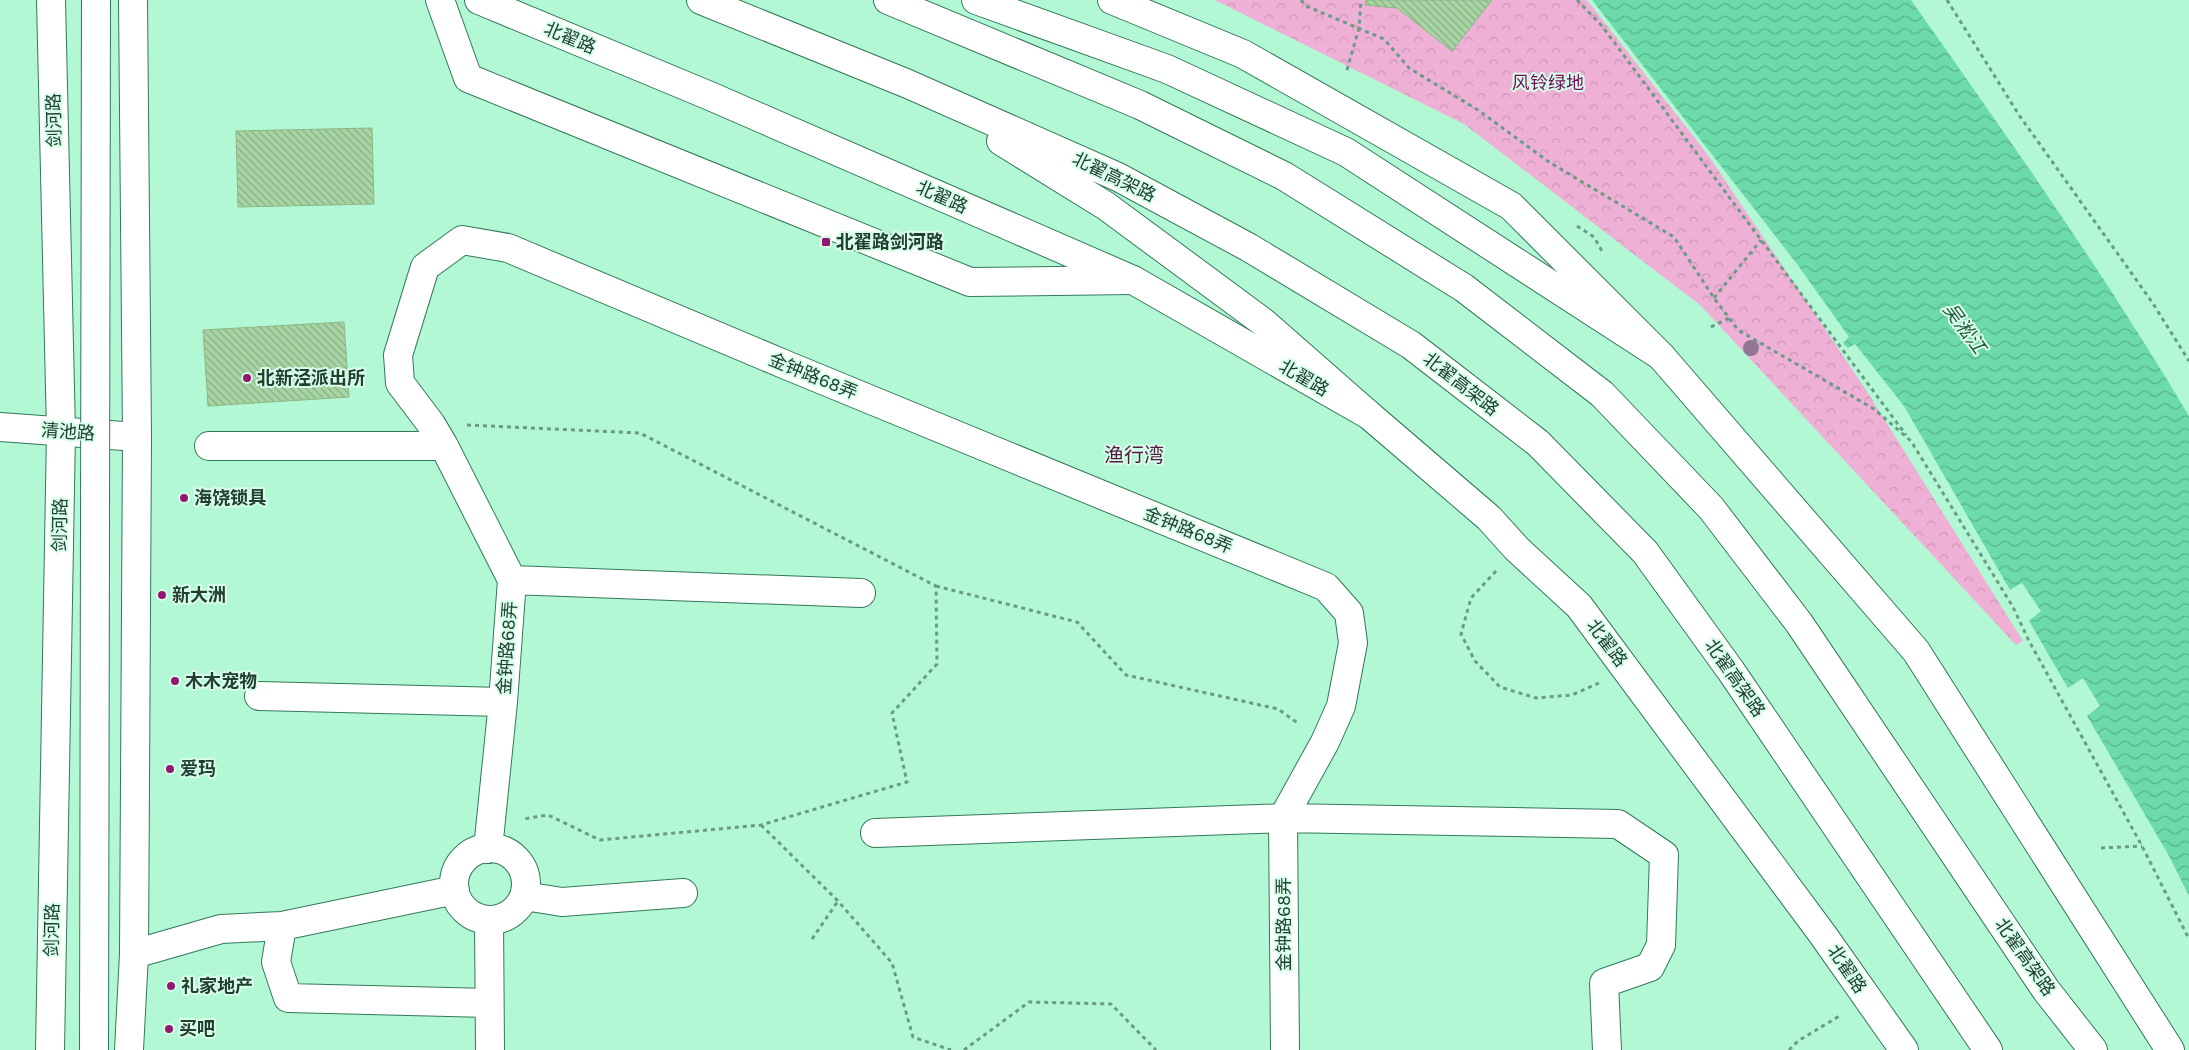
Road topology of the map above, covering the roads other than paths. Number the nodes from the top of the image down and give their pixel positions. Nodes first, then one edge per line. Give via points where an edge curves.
1 (50, 0) edge
2 (96, 0) edge
3 (133, 0) edge
4 (440, 0) edge
5 (479, 0) edge
6 (701, 0) edge
7 (888, 0) edge
8 (976, 0) edge
9 (1112, 0) edge
10 (908, 84) junction
11 (1133, 280) junction
12 (1660, 356) junction
13 (1369, 415) junction
14 (0, 428) edge
15 (61, 432) junction
16 (438, 435) junction
17 (137, 437) junction
18 (209, 446) dead end
19 (512, 580) junction
20 (861, 593) dead end
21 (259, 696) dead end
22 (504, 702) junction
23 (1283, 818) junction
24 (875, 833) dead end
25 (489, 836) junction
26 (455, 890) junction
27 (683, 893) dead end
28 (524, 896) junction
29 (489, 920) junction
30 (282, 926) junction
31 (134, 954) junction
32 (489, 1003) junction
33 (50, 1050) edge
34 (94, 1050) edge
35 (129, 1050) edge
36 (490, 1050) edge
37 (1285, 1050) edge
38 (1607, 1050) edge
39 (1904, 1050) edge
40 (1988, 1050) edge
41 (2093, 1050) edge
42 (2170, 1050) edge

1 - 15 main road, 剑河路
2 - 34 main road, bridge
3 - 17 main road
4 - 11 main road via 468,78 970,282
5 - 11 main road, 北翟路 via 710,96
6 - 10 main road, 北翟高架路
7 - 41 main road, 北翟高架路 via 1140,105 1284,176 1464,288 1602,394 1711,508 1799,623 2046,990
8 - 12 main road via 1167,69 1346,152
9 - 12 main road via 1243,54 1511,206
10 - 13 main road via 1106,206 1264,322
10 - 40 main road, 北翟高架路 via 1118,177 1248,247 1411,345 1538,443 1645,552 1731,671
11 - 13 main road, 北翟路
12 - 42 main road via 1916,651
13 - 39 main road, 北翟路 via 1489,518 1517,549 1579,606 1823,935
14 - 15 main road, 清池路
15 - 17 main road, 清池路
15 - 33 main road, 剑河路
16 - 18 main road
16 - 19 main road, 金钟路68弄
16 - 23 main road, 金钟路68弄 via 400,383 398,354 424,267 462,240 508,248 1326,587 1349,613 1353,643 1341,706
17 - 31 main road
19 - 20 main road
19 - 22 main road, 金钟路68弄
21 - 22 main road
22 - 25 main road, 金钟路68弄
23 - 24 main road
23 - 37 main road, 金钟路68弄
23 - 38 main road via 1618,824 1664,855 1661,945 1650,967 1604,982
25 - 26 main road via 462,862 456,873
25 - 28 main road via 496,849 518,860 525,878
26 - 29 main road via 463,908 473,916
26 - 30 main road
27 - 28 main road via 562,902
28 - 29 main road via 519,907 509,915
29 - 32 main road
30 - 31 main road via 221,928
30 - 32 main road via 276,962 288,998
31 - 35 main road
32 - 36 main road

